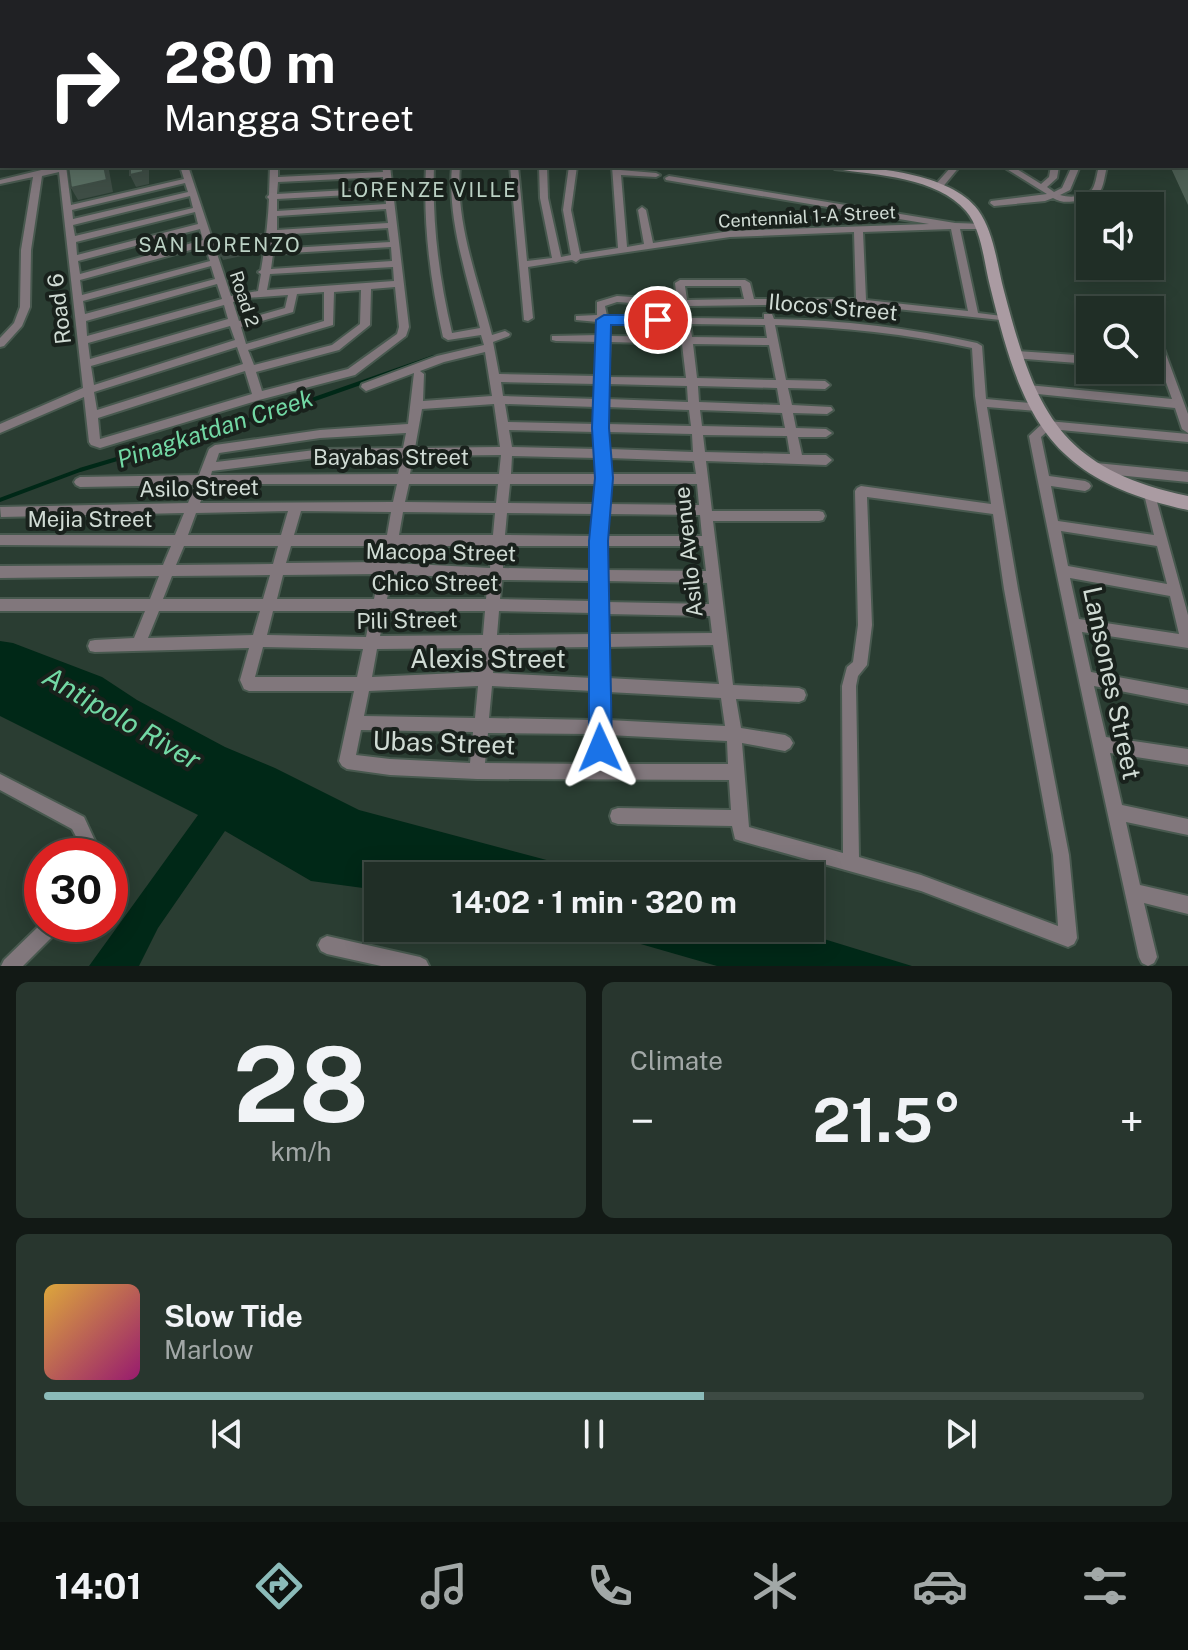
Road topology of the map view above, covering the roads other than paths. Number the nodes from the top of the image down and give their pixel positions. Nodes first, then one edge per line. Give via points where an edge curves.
1 (62, 168) edge
2 (185, 168) edge
3 (274, 168) edge
4 (430, 168) edge
5 (456, 168) edge
6 (514, 168) edge
7 (543, 168) edge
8 (573, 168) edge
9 (845, 168) edge
10 (954, 168) edge
11 (1055, 168) edge
12 (1075, 168) edge
13 (1102, 168) edge
14 (616, 169) edge
15 (387, 170) edge
16 (1022, 170) edge
17 (38, 174) junction
18 (656, 175) dead end
19 (669, 178) dead end
20 (189, 180) junction
21 (273, 180) junction
22 (0, 182) edge
23 (1043, 186) junction
24 (938, 187) junction
25 (389, 190) junction
26 (193, 193) junction
27 (271, 197) junction
28 (1058, 197) junction
29 (994, 203) dead end
30 (390, 206) junction
31 (67, 208) junction
32 (198, 209) junction
33 (642, 210) dead end
34 (271, 214) junction
35 (69, 223) junction
36 (203, 225) junction
37 (392, 225) junction
38 (955, 226) junction
39 (981, 226) junction
40 (858, 228) junction
41 (272, 233) junction
42 (71, 240) junction
43 (208, 242) junction
44 (394, 244) junction
45 (649, 247) junction
46 (623, 251) junction
47 (268, 252) junction
48 (73, 259) junction
49 (576, 259) junction
50 (557, 261) junction
51 (215, 262) junction
52 (396, 264) junction
53 (523, 265) junction
54 (263, 272) junction
55 (75, 278) junction
56 (221, 280) junction
57 (399, 284) junction
58 (366, 287) junction
59 (329, 289) junction
60 (293, 292) junction
61 (262, 294) junction
62 (78, 299) junction
63 (227, 299) junction
64 (750, 302) junction
65 (763, 302) junction
66 (861, 302) junction
67 (683, 303) junction
68 (974, 315) junction
69 (528, 318) dead end
70 (580, 318) dead end
71 (80, 319) junction
72 (1006, 319) junction
73 (604, 320) junction
74 (685, 320) junction
75 (769, 321) junction
76 (235, 323) junction
77 (505, 334) dead end
78 (556, 338) dead end
79 (605, 338) junction
80 (486, 339) junction
81 (83, 341) junction
82 (687, 341) junction
83 (773, 342) junction
84 (0, 344) edge
85 (242, 345) junction
86 (1017, 355) junction
87 (1076, 359) edge
88 (1164, 363) edge
89 (86, 364) junction
90 (249, 368) junction
91 (1166, 368) joint
92 (419, 374) dead end
93 (494, 378) junction
94 (604, 380) junction
95 (692, 382) junction
96 (780, 385) junction
97 (825, 385) dead end
98 (366, 387) dead end
99 (1028, 389) junction
100 (89, 390) junction
101 (258, 396) junction
102 (498, 400) junction
103 (982, 403) junction
104 (601, 404) junction
105 (1179, 404) junction
106 (417, 405) junction
107 (694, 405) junction
108 (1037, 407) junction
109 (786, 409) junction
110 (827, 410) dead end
111 (92, 416) junction
112 (1048, 425) junction
113 (504, 426) junction
114 (413, 428) junction
115 (601, 428) junction
116 (0, 429) edge
117 (1188, 429) edge
118 (697, 430) junction
119 (789, 432) junction
120 (826, 433) dead end
121 (1188, 438) edge
122 (507, 451) junction
123 (408, 452) junction
124 (602, 453) junction
125 (700, 454) junction
126 (797, 459) junction
127 (826, 460) dead end
128 (209, 467) junction
129 (1096, 468) junction
130 (1188, 477) edge
131 (503, 478) junction
132 (604, 478) junction
133 (702, 479) junction
134 (1045, 480) junction
135 (403, 481) junction
136 (80, 482) dead end
137 (203, 482) junction
138 (1085, 486) dead end
139 (1150, 494) junction
140 (1188, 503) edge
141 (296, 506) junction
142 (194, 508) junction
143 (398, 508) junction
144 (501, 508) junction
145 (601, 510) junction
146 (999, 510) junction
147 (1, 512) edge
148 (706, 513) junction
149 (819, 516) dead end
150 (1054, 525) junction
151 (181, 538) junction
152 (0, 540) edge
153 (286, 540) junction
154 (392, 540) junction
155 (599, 541) junction
156 (709, 541) junction
157 (498, 542) junction
158 (1163, 542) junction
159 (387, 568) junction
160 (277, 570) junction
161 (168, 571) junction
162 (1064, 571) junction
163 (0, 572) edge
164 (496, 574) junction
165 (600, 574) junction
166 (713, 577) junction
167 (1175, 591) junction
168 (268, 604) junction
169 (0, 605) edge
170 (380, 605) junction
171 (492, 605) junction
172 (153, 606) junction
173 (601, 607) junction
174 (717, 610) junction
175 (1073, 624) junction
176 (720, 639) junction
177 (601, 640) junction
178 (257, 641) junction
179 (490, 641) junction
180 (1188, 642) edge
181 (371, 643) junction
182 (139, 644) junction
183 (95, 646) dead end
184 (1087, 678) junction
185 (485, 679) junction
186 (364, 684) junction
187 (600, 684) junction
188 (727, 692) junction
189 (799, 695) dead end
190 (1188, 697) edge
191 (356, 723) junction
192 (480, 723) junction
193 (599, 727) junction
194 (734, 734) junction
195 (785, 743) dead end
196 (1101, 744) junction
197 (1188, 757) edge
198 (601, 770) junction
199 (477, 771) junction
200 (736, 772) junction
201 (0, 783) edge
202 (1115, 812) junction
203 (618, 816) dead end
204 (739, 818) junction
205 (1188, 827) edge
206 (86, 838) edge
207 (851, 865) junction
208 (1133, 892) junction
209 (1188, 905) edge
210 (35, 942) edge
211 (327, 945) dead end
212 (1148, 957) dead end
213 (361, 960) edge
214 (10, 966) edge
215 (420, 966) edge

1 - 17 street
1 - 31 street, Road 6
2 - 20 street, Road 2
3 - 21 street
4 - 80 street via 427,193 436,289 448,337
5 - 80 street via 458,215
6 - 53 street
7 - 50 street
8 - 49 street via 567,210
9 - 24 main road
10 - 24 street
11 - 23 street via 1053,178
12 - 28 street
13 - 28 street via 1096,193 1089,198
14 - 18 street
14 - 46 street
15 - 21 street
15 - 25 street
16 - 23 street
17 - 22 street
17 - 84 street via 26,250 25,307
19 - 38 street
20 - 26 street, Road 2
20 - 31 street
21 - 27 street
23 - 28 street
24 - 39 main road via 971,208
25 - 27 street
25 - 30 street
26 - 32 street, Road 2
26 - 35 street
27 - 34 street
28 - 29 street
30 - 34 street
30 - 37 street
31 - 35 street, Road 6
32 - 36 street, Road 2
32 - 42 street
33 - 45 street
34 - 41 street
35 - 42 street, Road 6
36 - 43 street, Road 2
36 - 48 street
37 - 41 street
37 - 44 street
38 - 39 street
38 - 40 street, Centennial 1-A Street
38 - 68 street
39 - 72 main road
40 - 45 street, Centennial 1-A Street via 730,234
40 - 66 street
41 - 47 street
42 - 48 street, Road 6
43 - 51 street, Road 2
43 - 55 street
44 - 47 street
44 - 52 street
45 - 46 street, Centennial 1-A Street
46 - 49 street, Centennial 1-A Street
47 - 54 street
48 - 55 street, Road 6
49 - 50 street, Centennial 1-A Street
50 - 53 street, Centennial 1-A Street
51 - 56 street, Road 2
51 - 62 street
52 - 54 street
52 - 57 street
53 - 69 street
54 - 61 street
55 - 62 street, Road 6
56 - 63 street, Road 2
56 - 71 street
57 - 58 street
57 - 101 street via 401,336 351,372
58 - 59 street
58 - 90 street via 365,325 341,345
59 - 60 street
59 - 85 street via 329,323
60 - 61 street
60 - 76 street via 290,310
61 - 63 street
62 - 71 street, Road 6
63 - 76 street, Road 2
63 - 81 street
64 - 65 street
64 - 67 street
64 - 67 street, Asilo Avenue via 745,283 681,283
65 - 66 street
65 - 75 street
66 - 68 street
67 - 73 street via 607,300 600,304
67 - 74 street, Asilo Avenue
68 - 72 street
70 - 73 street, Ilocos Street
71 - 81 street, Road 6
72 - 86 main road
73 - 74 street, Ilocos Street
73 - 79 street
74 - 75 street, Ilocos Street
74 - 82 street, Asilo Avenue
75 - 83 street
75 - 103 street, Ilocos Street via 880,330 976,346
76 - 85 street, Road 2
76 - 89 street
77 - 80 street
78 - 79 street
79 - 82 street
79 - 94 street
80 - 93 street
80 - 98 street
81 - 89 street, Road 6
82 - 83 street
82 - 95 street, Asilo Avenue
83 - 96 street
85 - 90 street, Road 2
85 - 100 street
86 - 87 street
86 - 99 main road
88 - 91 street
89 - 100 street, Road 6
90 - 101 street, Road 2
90 - 111 street
91 - 105 street
92 - 106 street
93 - 94 street
93 - 102 street
94 - 95 street
94 - 104 street
95 - 96 street
95 - 107 street, Asilo Avenue
96 - 97 street
96 - 109 street
99 - 105 street
99 - 108 main road
100 - 111 street, Road 6
100 - 116 street
101 - 111 street, Road 6 via 100,444 95,442
102 - 104 street
102 - 106 street
102 - 113 street
103 - 108 street
103 - 146 street
104 - 107 street
104 - 115 street
105 - 117 street
106 - 114 street
107 - 109 street
107 - 118 street, Asilo Avenue
108 - 112 main road
109 - 110 street
109 - 119 street
112 - 121 street
112 - 129 main road via 1065,447
112 - 134 street, Lansones Street via 1035,436
113 - 115 street
113 - 122 street
114 - 123 street
114 - 128 street via 217,447
115 - 118 street
115 - 124 street
118 - 119 street
118 - 125 street, Asilo Avenue
119 - 120 street
119 - 126 street
122 - 123 street
122 - 124 street
122 - 131 street
123 - 128 street via 323,453
123 - 135 street
124 - 125 street
124 - 132 street
125 - 126 street
125 - 133 street, Asilo Avenue
126 - 127 street
128 - 137 street
129 - 130 street
129 - 139 main road
131 - 132 street, Bayabas Street
131 - 135 street, Bayabas Street
131 - 144 street
132 - 133 street, Bayabas Street
132 - 145 street
133 - 148 street, Asilo Avenue
134 - 138 street
134 - 150 street, Lansones Street
135 - 137 street, Bayabas Street
135 - 143 street
136 - 137 street, Bayabas Street
137 - 142 street
139 - 140 main road
139 - 158 street
141 - 142 street, Asilo Street
141 - 143 street, Asilo Street
141 - 153 street
142 - 147 street, Asilo Street
142 - 151 street
143 - 144 street
143 - 154 street
144 - 145 street
144 - 157 street
145 - 148 street
145 - 155 street
146 - 207 street via 861,491 865,625 860,665 849,686
146 - 207 street via 1061,855 1069,935 1065,939 981,903
148 - 149 street
148 - 156 street, Asilo Avenue
150 - 158 street
150 - 162 street, Lansones Street
151 - 152 street, Mejia Street
151 - 153 street
151 - 161 street
153 - 154 street
153 - 160 street
154 - 157 street
154 - 159 street
155 - 156 street
155 - 157 street
155 - 165 street
156 - 166 street, Asilo Avenue
157 - 164 street
158 - 167 street
159 - 160 street, Macopa Street
159 - 164 street, Macopa Street
159 - 170 street
160 - 161 street, Macopa Street
160 - 168 street
161 - 163 street, Macopa Street
161 - 172 street
162 - 167 street
162 - 175 street, Lansones Street
164 - 165 street, Macopa Street
164 - 171 street
165 - 166 street, Macopa Street
165 - 173 street
166 - 174 street, Asilo Avenue
167 - 180 street
168 - 170 street, Chico Street
168 - 172 street, Chico Street
168 - 178 street
169 - 172 street, Chico Street
170 - 171 street, Chico Street
170 - 181 street
171 - 173 street, Chico Street
171 - 179 street
172 - 182 street
173 - 174 street, Chico Street
173 - 177 street
174 - 176 street, Asilo Avenue
175 - 180 street
175 - 184 street, Lansones Street
176 - 177 street, Pili Street
176 - 188 street, Asilo Avenue
177 - 179 street, Pili Street
177 - 187 street
178 - 181 street, Pili Street
178 - 182 street, Pili Street
178 - 186 street, Alexis Street via 249,684
179 - 181 street, Pili Street
179 - 185 street
181 - 186 street
182 - 183 street, Pili Street
184 - 190 street
184 - 196 street, Lansones Street
185 - 186 street, Alexis Street
185 - 187 street, Alexis Street
185 - 192 street
186 - 191 street
187 - 188 street, Alexis Street
187 - 193 street
188 - 189 street, Alexis Street
188 - 194 street, Asilo Avenue
191 - 192 street
191 - 199 street, Ubas Street via 350,763
192 - 193 street
192 - 199 street
193 - 194 street
193 - 198 street
194 - 195 street
194 - 200 street, Asilo Avenue
196 - 197 street
196 - 202 street, Lansones Street
198 - 199 street, Ubas Street
198 - 200 street, Ubas Street
200 - 204 street, Asilo Avenue
201 - 206 street via 78,823
202 - 205 street
202 - 208 street, Lansones Street
203 - 204 street
204 - 207 street via 744,836
208 - 209 street
208 - 212 street, Lansones Street
210 - 214 street
211 - 213 street
213 - 215 street

